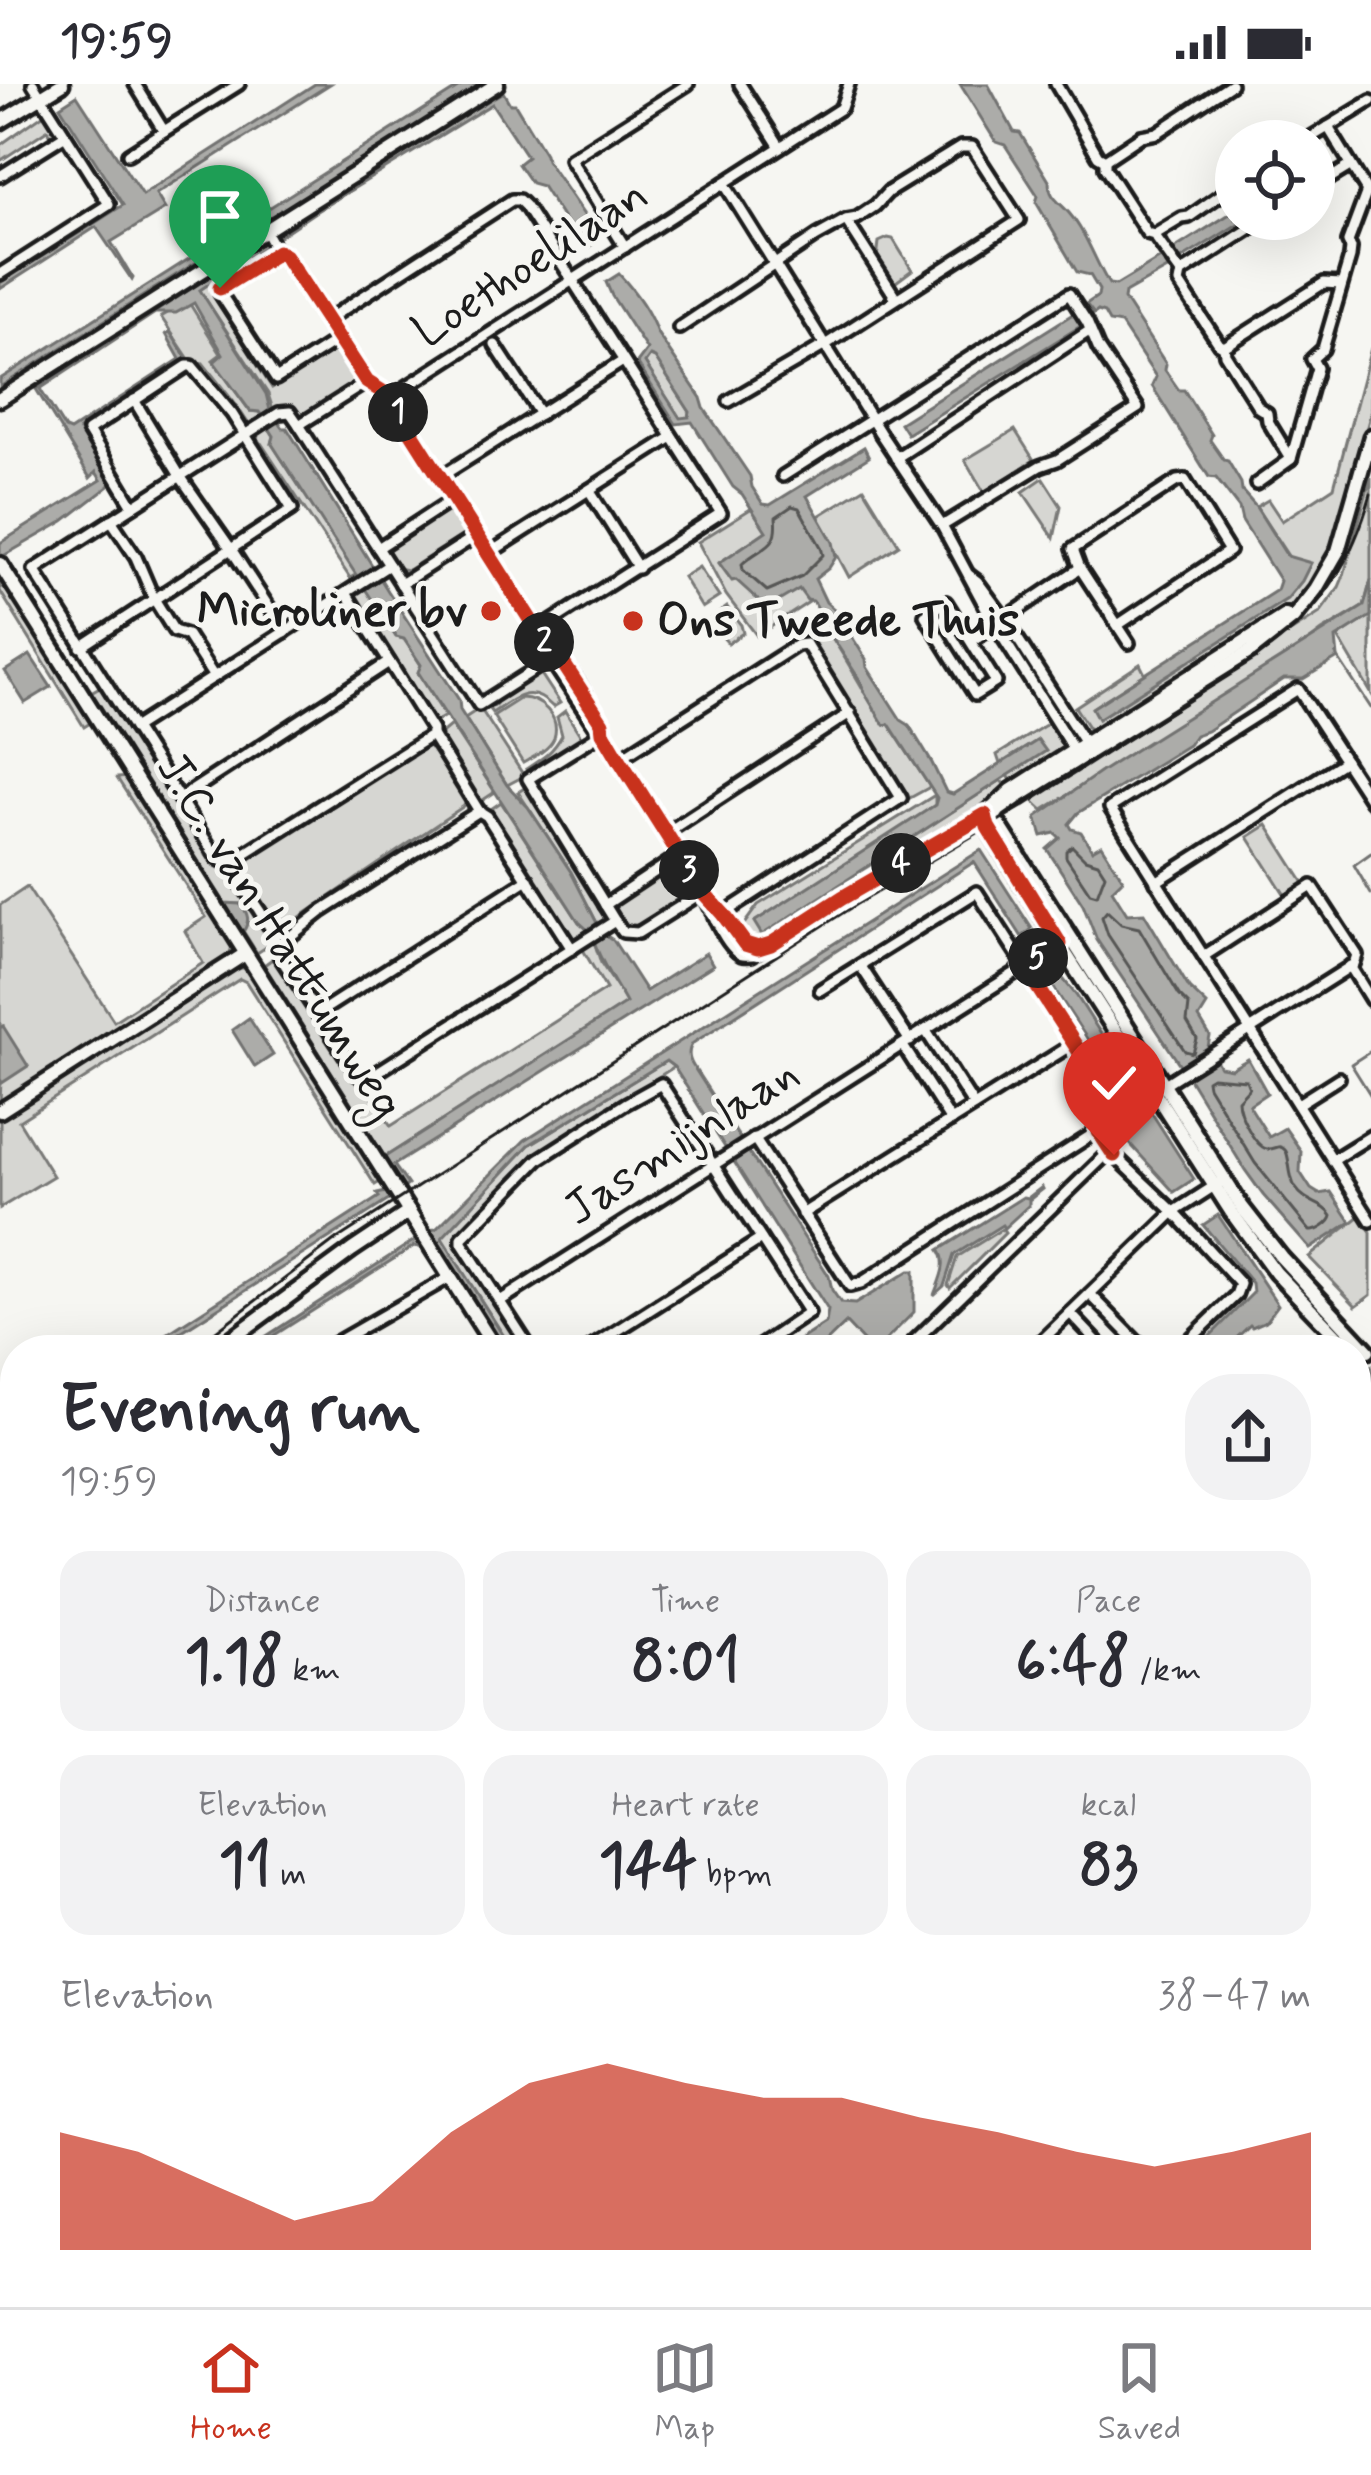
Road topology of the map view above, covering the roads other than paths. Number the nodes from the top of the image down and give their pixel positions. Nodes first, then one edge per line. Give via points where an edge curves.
1 (33, 84) edge
2 (62, 84) edge
3 (135, 84) edge
4 (238, 84) edge
5 (497, 84) edge
6 (688, 84) edge
7 (740, 84) edge
8 (849, 84) edge
9 (1231, 84) edge
10 (1059, 85) edge
11 (42, 97) junction
12 (1371, 101) edge
13 (0, 122) edge
14 (1335, 123) edge
15 (164, 131) junction
16 (64, 136) junction
17 (1335, 139) edge
18 (780, 148) junction
19 (128, 154) dead end
20 (1105, 160) junction
21 (1350, 166) junction
22 (1335, 175) edge
23 (0, 176) edge
24 (724, 183) junction
25 (1215, 199) edge
26 (846, 220) junction
27 (1154, 235) junction
28 (1232, 240) edge
29 (271, 242) junction
30 (625, 247) junction
31 (775, 265) junction
32 (1181, 273) junction
33 (0, 274) edge
34 (573, 280) junction
35 (1340, 284) junction
36 (896, 298) junction
37 (327, 320) junction
38 (679, 328) dead end
39 (1089, 331) junction
40 (339, 339) junction
41 (495, 345) dead end
42 (825, 345) junction
43 (1225, 347) junction
44 (623, 361) junction
45 (367, 382) junction
46 (0, 399) edge
47 (394, 399) junction
48 (134, 400) junction
49 (729, 401) dead end
50 (540, 413) junction
51 (872, 419) junction
52 (299, 424) junction
53 (245, 435) junction
54 (1371, 436) edge
55 (672, 437) junction
56 (896, 458) junction
57 (1291, 459) junction
58 (180, 476) junction
59 (783, 476) dead end
60 (440, 477) junction
61 (1256, 484) dead end
62 (589, 490) junction
63 (453, 499) junction
64 (134, 506) junction
65 (111, 520) junction
66 (942, 526) junction
67 (477, 536) junction
68 (379, 548) junction
69 (231, 549) junction
70 (488, 554) junction
71 (0, 563) edge
72 (385, 568) junction
73 (638, 568) junction
74 (1080, 568) junction
75 (401, 584) junction
76 (346, 593) junction
77 (154, 599) junction
78 (1000, 622) junction
79 (1118, 625) junction
80 (537, 631) junction
81 (285, 632) junction
82 (972, 641) junction
83 (1130, 643) dead end
84 (81, 646) junction
85 (554, 657) junction
86 (389, 662) junction
87 (214, 676) junction
88 (850, 713) junction
89 (134, 728) junction
90 (603, 732) junction
91 (432, 735) junction
92 (1083, 751) junction
93 (619, 759) junction
94 (1345, 761) junction
95 (179, 799) junction
96 (1371, 801) edge
97 (479, 811) junction
98 (989, 816) junction
99 (666, 833) junction
100 (680, 855) junction
101 (228, 864) junction
102 (528, 879) junction
103 (1156, 882) junction
104 (703, 892) junction
105 (605, 904) junction
106 (719, 916) junction
107 (615, 921) junction
108 (1065, 941) junction
109 (277, 946) junction
110 (572, 949) junction
111 (245, 954) junction
112 (1204, 956) junction
113 (860, 965) junction
114 (1024, 966) junction
115 (1350, 966) junction
116 (820, 990) dead end
117 (1371, 1000) edge
118 (317, 1014) junction
119 (1251, 1030) junction
120 (926, 1031) junction
121 (1073, 1043) junction
122 (906, 1044) junction
123 (1339, 1078) dead end
124 (1160, 1088) junction
125 (1298, 1104) junction
126 (974, 1106) junction
127 (0, 1111) edge
128 (951, 1120) junction
129 (1099, 1132) junction
130 (1371, 1136) edge
131 (751, 1140) junction
132 (1110, 1151) junction
133 (1334, 1160) junction
134 (718, 1161) junction
135 (1219, 1183) junction
136 (409, 1212) junction
137 (1174, 1212) junction
138 (802, 1214) junction
139 (1371, 1221) edge
140 (761, 1239) junction
141 (450, 1277) junction
142 (1090, 1294) junction
143 (500, 1301) junction
144 (1070, 1313) junction
145 (236, 1335) edge
146 (349, 1335) edge
147 (487, 1335) edge
148 (522, 1335) edge
149 (611, 1335) edge
150 (776, 1335) edge
151 (920, 1335) edge
152 (1047, 1335) edge
153 (1091, 1335) edge
154 (1130, 1335) edge
155 (1195, 1335) edge
156 (1347, 1335) edge

1 - 11 street
2 - 11 street
3 - 15 street
4 - 15 street
5 - 29 street
6 - 30 street via 570,159
7 - 18 street
8 - 18 street, Loethoelilaan via 841,108
9 - 20 street
10 - 20 street
11 - 13 street
11 - 16 street
12 - 14 street
15 - 19 street
16 - 23 street
16 - 33 street via 109,204
17 - 21 street
18 - 24 street, Loethoelilaan
20 - 27 street
21 - 22 street
21 - 35 street via 1366,191
24 - 30 street, Loethoelilaan
24 - 31 street
25 - 27 street
26 - 31 street
26 - 36 street
26 - 36 street via 967,145 976,152 1019,220
27 - 32 street
28 - 32 street
29 - 37 street
29 - 40 street via 220,293 276,379
29 - 46 street
30 - 34 street, Loethoelilaan
31 - 38 street
31 - 42 street
32 - 43 street via 1179,283
34 - 37 street via 525,206 512,200
34 - 44 street
34 - 47 street, Loethoelilaan
35 - 43 street via 1324,283
35 - 57 street via 1323,349 1312,358 1317,368
36 - 42 street
37 - 40 street
39 - 51 street via 1069,294
39 - 56 street
39 - 66 street via 1138,408
40 - 45 street
41 - 50 street
42 - 49 street
42 - 51 street
43 - 57 street
44 - 50 street
44 - 55 street
45 - 47 street
45 - 52 street
47 - 60 street, Loethoelilaan
48 - 53 street via 192,366
48 - 58 street
48 - 64 street via 88,431
50 - 60 street
51 - 56 street
51 - 59 street
52 - 53 street via 290,412 279,413
52 - 68 street
53 - 58 street
53 - 69 street via 292,509
54 - 92 street via 1338,551 1293,618
55 - 62 street
55 - 73 street via 721,513
56 - 66 street
57 - 61 street
58 - 64 street
58 - 69 street
60 - 63 street, Loethoelilaan
62 - 70 street
62 - 73 street
63 - 67 street, Loethoelilaan
63 - 68 street
64 - 65 street
65 - 77 street
65 - 84 street via 34,571
66 - 78 street
67 - 70 street, Loethoelilaan
67 - 75 street
68 - 72 street
69 - 77 street
69 - 81 street
70 - 80 street, Loethoelilaan
71 - 111 street, J.C. van Hattumweg
72 - 75 street
72 - 76 street
73 - 80 street
74 - 78 street
74 - 79 street
74 - 79 street via 1072,549 1185,480 1229,550
75 - 85 street via 478,706
76 - 81 street
76 - 86 street
77 - 84 street
77 - 87 street
78 - 82 street
78 - 92 street
79 - 83 street
80 - 85 street, Loethoelilaan
81 - 87 street
82 - 82 street via 946,602 925,615 975,695 996,682
84 - 89 street
85 - 90 street, Loethoelilaan
86 - 91 street
86 - 95 street
87 - 89 street
88 - 93 street via 806,644 797,645
88 - 99 street
88 - 106 street via 901,798
89 - 95 street
90 - 93 street, Loethoelilaan
90 - 105 street via 528,779
91 - 97 street
91 - 101 street
92 - 98 street
93 - 99 street, Loethoelilaan
94 - 96 street
94 - 103 street
94 - 103 street via 1298,688 1110,808
95 - 101 street
97 - 102 street
97 - 109 street
98 - 106 street, Loethoelilaan via 752,955 734,949
98 - 108 street
99 - 100 street, Loethoelilaan
100 - 104 street, Loethoelilaan
100 - 105 street
101 - 109 street
102 - 110 street
102 - 118 street
103 - 112 street
104 - 106 street, Loethoelilaan
104 - 107 street via 638,933 623,932
105 - 107 street
107 - 110 street
108 - 114 street, Jasmijnlaan
108 - 124 street
109 - 118 street
110 - 118 street via 365,1080
111 - 127 street
111 - 136 street, J.C. van Hattumweg
112 - 115 street via 1312,886 1357,955
112 - 119 street
113 - 114 street via 977,892
113 - 116 street
113 - 122 street
114 - 120 street, Jasmijnlaan
114 - 121 street
115 - 117 street
115 - 119 street
119 - 124 street
119 - 125 street
120 - 122 street, Jasmijnlaan
120 - 126 street
121 - 126 street
121 - 129 street via 1121,1116
122 - 128 street
122 - 131 street, Jasmijnlaan
123 - 125 street
124 - 135 street
125 - 133 street
126 - 128 street
128 - 138 street
129 - 132 street
129 - 138 street via 861,1283 843,1278
130 - 133 street
131 - 134 street, Jasmijnlaan
131 - 138 street
132 - 137 street
132 - 151 street
133 - 139 street
134 - 140 street
134 - 143 street, Jasmijnlaan
134 - 143 street via 661,1084 625,1103 538,1159 462,1238
135 - 137 street
135 - 156 street via 1276,1262
136 - 141 street, J.C. van Hattumweg
136 - 145 street
137 - 142 street
137 - 155 street via 1240,1284
140 - 149 street
140 - 150 street via 809,1313
141 - 146 street
141 - 147 street, J.C. van Hattumweg
142 - 144 street
142 - 154 street
143 - 148 street
144 - 152 street
144 - 153 street

